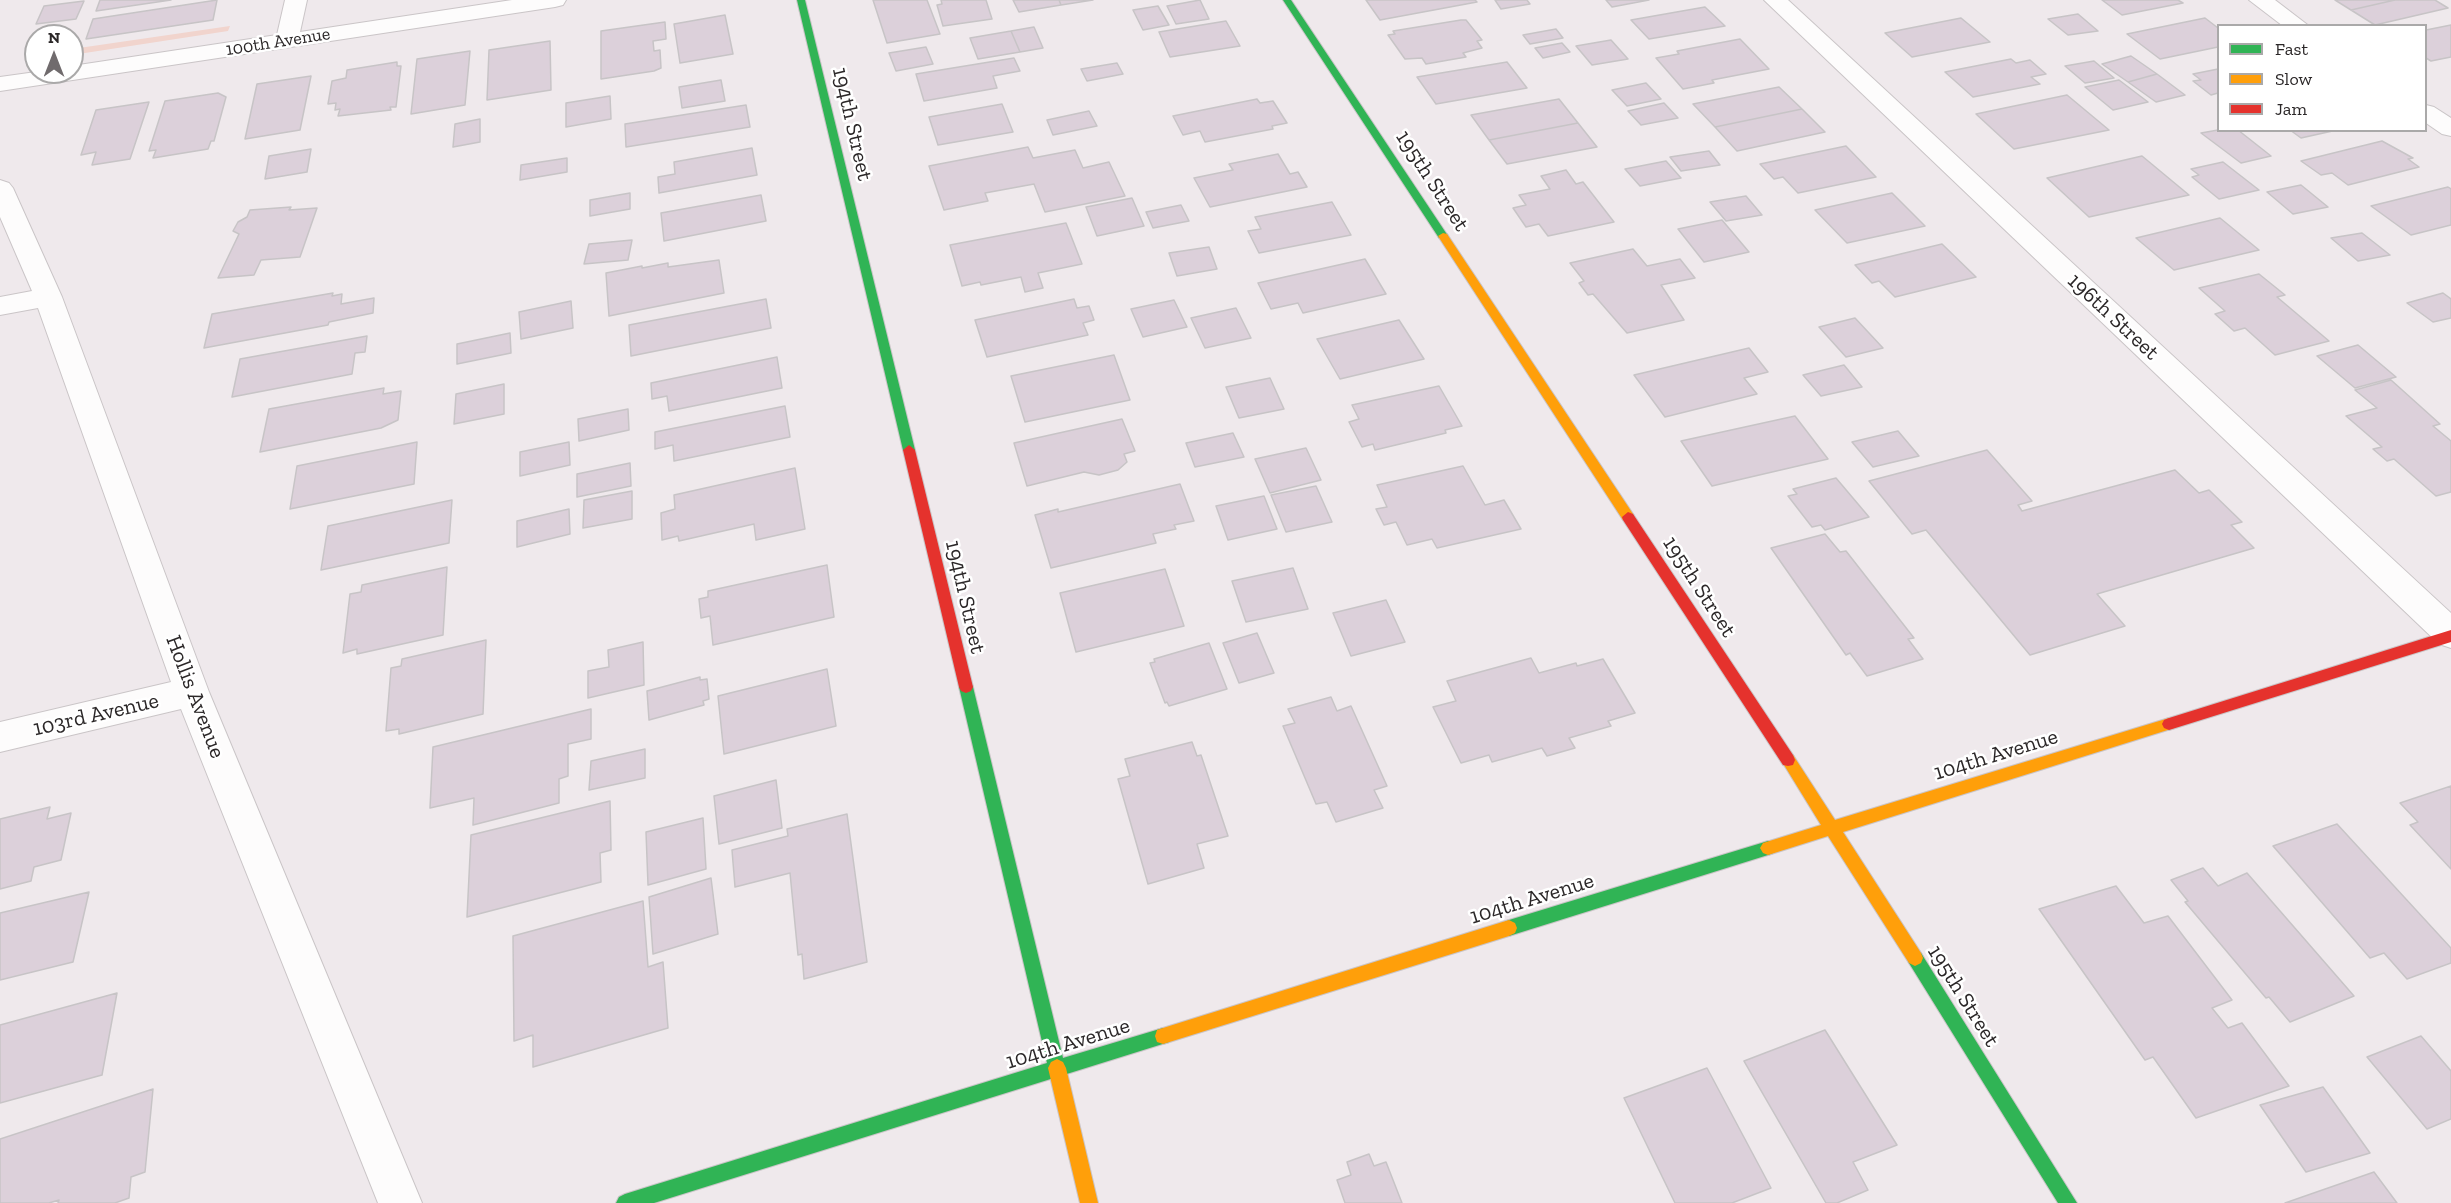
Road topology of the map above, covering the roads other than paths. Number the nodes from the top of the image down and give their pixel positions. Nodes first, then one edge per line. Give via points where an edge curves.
1 (296, 0) edge
2 (555, 0) edge
3 (801, 0) edge
4 (1287, 0) edge
5 (1774, 0) edge
6 (2260, 0) edge
7 (2295, 24) edge
8 (287, 40) junction
9 (0, 84) edge
10 (2427, 112) edge
11 (2451, 129) edge
12 (0, 188) edge
13 (48, 297) junction
14 (0, 306) edge
15 (2451, 635) edge
16 (192, 692) junction
17 (0, 737) edge
18 (1833, 828) junction
19 (1057, 1070) junction
20 (400, 1203) edge
21 (625, 1203) edge
22 (1089, 1203) edge
23 (2067, 1203) edge

1 - 8 street
2 - 8 street, 100th Avenue
3 - 19 street, 194th Street
4 - 18 street, 195th Street
5 - 15 street, 196th Street
6 - 7 street
8 - 9 street, 100th Avenue
10 - 11 street
12 - 13 street, Hollis Avenue
13 - 14 street
13 - 16 street, Hollis Avenue
15 - 18 street, 104th Avenue
16 - 17 street, 103rd Avenue
16 - 20 street, Hollis Avenue
18 - 19 street, 104th Avenue
18 - 23 street, 195th Street
19 - 21 street, 104th Avenue
19 - 22 street, 194th Street

